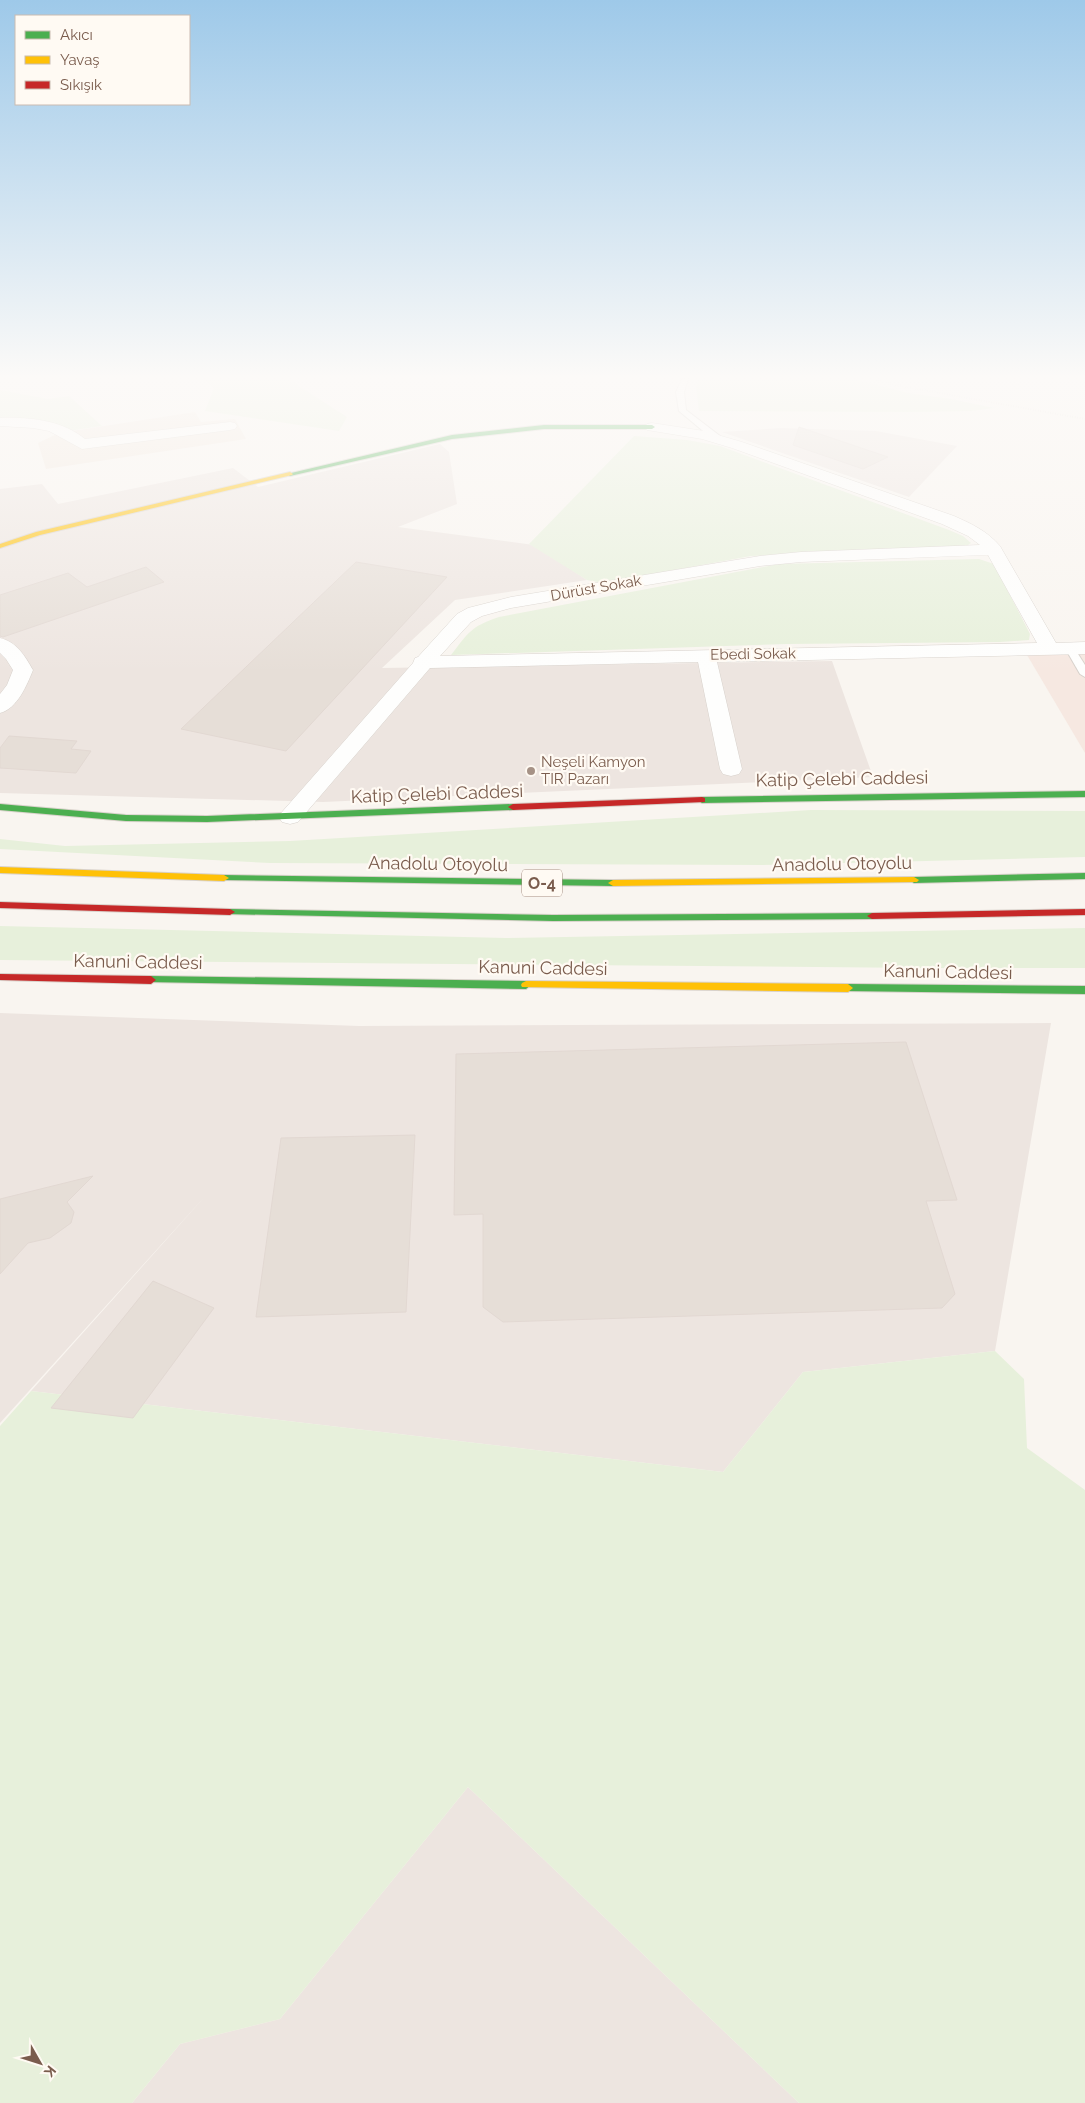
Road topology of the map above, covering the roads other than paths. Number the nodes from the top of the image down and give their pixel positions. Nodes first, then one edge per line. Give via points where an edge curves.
1 (273, 477) edge
2 (826, 477) edge
3 (0, 546) edge
4 (994, 550) junction
5 (0, 644) edge
6 (1049, 648) junction
7 (1078, 648) edge
8 (706, 655) junction
9 (422, 662) junction
10 (1085, 674) edge
11 (0, 707) edge
12 (731, 769) dead end
13 (1085, 794) edge
14 (738, 799) junction
15 (0, 807) edge
16 (290, 817) junction
17 (419, 823) dead end
18 (0, 870) edge
19 (1085, 876) edge
20 (0, 905) edge
21 (1085, 912) edge
22 (0, 977) edge
23 (1085, 990) edge

1 - 3 main road via 87,520
2 - 4 street via 965,527 985,538
4 - 6 street
4 - 9 street, Dürüst Sokak via 775,559 511,602 464,618
5 - 11 street via 14,655 23,670 17,686
6 - 7 street, Ebedi Sokak
6 - 8 street, Ebedi Sokak
7 - 10 lane
8 - 9 street, Ebedi Sokak
8 - 12 street
9 - 16 street, Dürüst Sokak
13 - 14 main road, Katip Çelebi Caddesi
14 - 16 main road, Katip Çelebi Caddesi
14 - 17 main road
15 - 16 main road, Katip Çelebi Caddesi via 126,818
18 - 19 main road, Anadolu Otoyolu / O-4 via 357,881 612,884
20 - 21 main road, O-4 via 365,916 604,918 902,917
22 - 23 main road, Kanuni Caddesi

